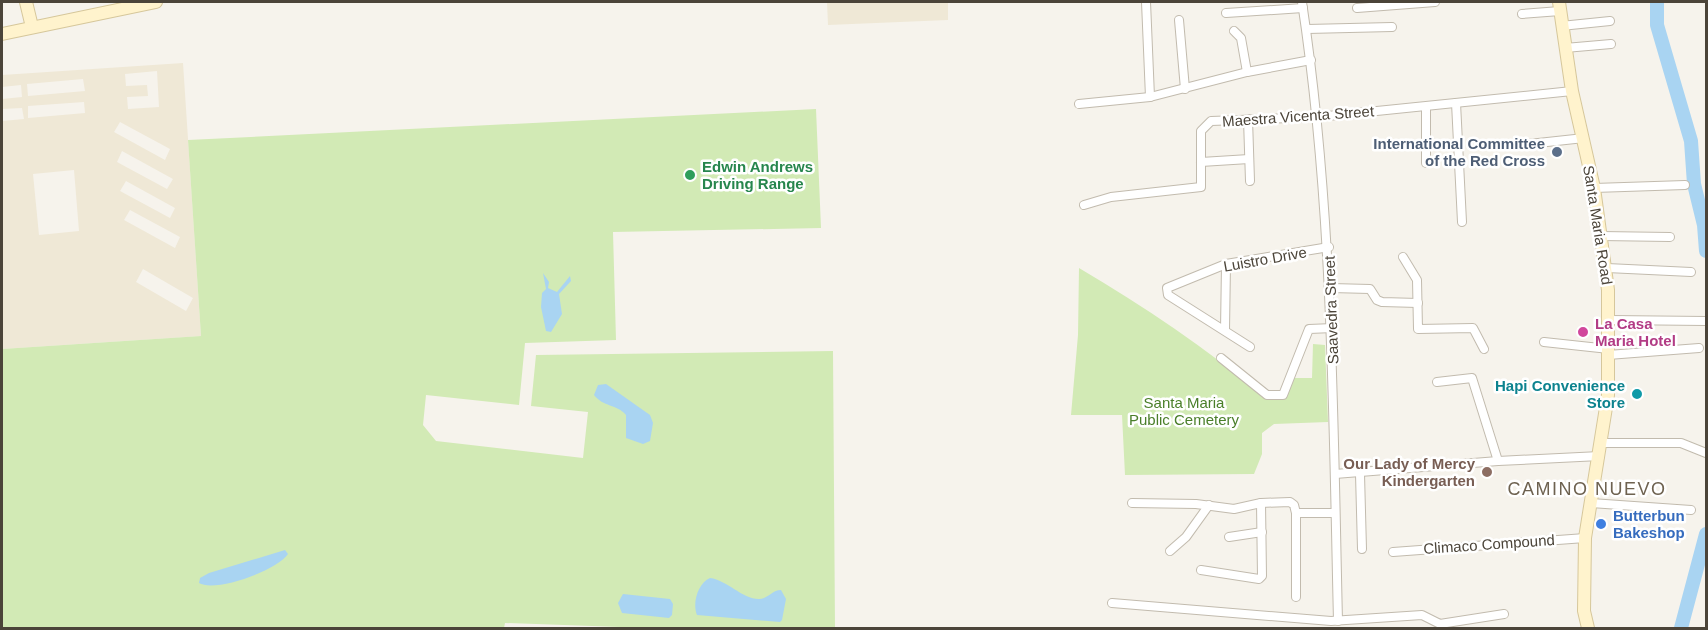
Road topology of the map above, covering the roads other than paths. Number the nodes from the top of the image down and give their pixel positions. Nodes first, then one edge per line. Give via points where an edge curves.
1 (26, 2) edge
2 (156, 2) edge
3 (1146, 2) edge
4 (1435, 2) edge
5 (1382, 4) edge
6 (1303, 5) edge
7 (1559, 6) edge
8 (1357, 8) dead end
9 (1226, 13) dead end
10 (1522, 14) dead end
11 (1179, 20) dead end
12 (1610, 21) dead end
13 (1561, 26) junction
14 (32, 27) junction
15 (1392, 27) dead end
16 (1307, 29) junction
17 (1234, 31) dead end
18 (2, 34) edge
19 (1611, 44) dead end
20 (1565, 48) junction
21 (1311, 60) junction
22 (1247, 72) junction
23 (1185, 89) junction
24 (1572, 90) junction
25 (1150, 97) junction
26 (1456, 103) junction
27 (1079, 104) dead end
28 (1426, 107) junction
29 (1318, 117) junction
30 (1248, 119) junction
31 (1584, 138) junction
32 (1529, 144) dead end
33 (1249, 159) junction
34 (1201, 162) junction
35 (1426, 163) dead end
36 (1250, 182) dead end
37 (1685, 185) dead end
38 (1594, 188) junction
39 (1084, 205) dead end
40 (1462, 222) dead end
41 (1601, 236) junction
42 (1670, 237) dead end
43 (1329, 247) junction
44 (1404, 257) dead end
45 (1226, 264) junction
46 (1606, 268) junction
47 (1690, 272) dead end
48 (1331, 288) junction
49 (1418, 303) junction
50 (1609, 320) junction
51 (1707, 321) edge
52 (1333, 328) junction
53 (1225, 330) junction
54 (1544, 342) dead end
55 (1250, 347) dead end
56 (1698, 348) dead end
57 (1485, 349) dead end
58 (1609, 352) junction
59 (1221, 358) dead end
60 (1437, 382) dead end
61 (1602, 443) junction
62 (1706, 453) edge
63 (1600, 456) junction
64 (1498, 461) junction
65 (1335, 474) junction
66 (1360, 474) junction
67 (1132, 503) dead end
68 (1261, 503) junction
69 (1591, 503) junction
70 (1209, 505) junction
71 (1692, 510) dead end
72 (1296, 513) junction
73 (1335, 513) junction
74 (1262, 532) junction
75 (1229, 537) dead end
76 (1586, 538) junction
77 (1362, 549) dead end
78 (1170, 551) dead end
79 (1393, 552) dead end
80 (1201, 570) dead end
81 (1296, 597) dead end
82 (1112, 603) dead end
83 (1504, 614) dead end
84 (1338, 621) junction
85 (1588, 628) edge

1 - 14 main road
2 - 14 main road
3 - 25 street
4 - 5 street
5 - 8 street
6 - 9 street
6 - 16 street, Saavedra Street
7 - 10 street
7 - 13 main road, Santa Maria Road
11 - 23 street
12 - 13 street
13 - 20 main road, Santa Maria Road
14 - 18 main road
15 - 16 street
16 - 21 street, Saavedra Street
17 - 22 street via 1240,38
19 - 20 street
20 - 24 main road, Santa Maria Road
21 - 22 street
21 - 29 street, Saavedra Street
22 - 23 street
23 - 25 street
24 - 26 street, Maestra Vicenta Street
24 - 31 main road, Santa Maria Road
25 - 27 street
26 - 28 street, Maestra Vicenta Street
26 - 40 street
28 - 29 street, Maestra Vicenta Street
28 - 35 street
29 - 30 street, Maestra Vicenta Street
29 - 43 street, Saavedra Street
30 - 33 street
30 - 34 street, Maestra Vicenta Street via 1210,121 1202,131
31 - 32 street
31 - 38 main road, Santa Maria Road
33 - 34 street
33 - 36 street
34 - 39 street, Maestra Vicenta Street via 1202,185 1198,189 1111,197
37 - 38 street
38 - 41 main road, Santa Maria Road
41 - 42 street
41 - 46 main road, Santa Maria Road
43 - 45 street, Luistro Drive
43 - 48 street, Saavedra Street
44 - 49 street via 1417,280
45 - 53 street
45 - 53 street, Luistro Drive via 1170,284 1166,292
46 - 47 street
46 - 50 main road, Santa Maria Road
48 - 49 street via 1370,289 1382,302
48 - 52 street, Saavedra Street
49 - 57 street via 1420,330 1473,328
50 - 51 street
50 - 58 main road, Santa Maria Road
52 - 59 street via 1309,329 1283,395 1267,395
52 - 65 street, Saavedra Street
53 - 55 street, Luistro Drive
54 - 58 street
56 - 58 street
58 - 61 main road, Santa Maria Road
60 - 64 street via 1472,378
61 - 62 street via 1682,443
61 - 63 main road, Santa Maria Road
63 - 64 street
63 - 69 main road, Santa Maria Road
64 - 66 street
65 - 66 street
65 - 73 street, Saavedra Street
66 - 77 street
67 - 70 street
68 - 70 street via 1234,509
68 - 72 street via 1290,502
68 - 74 street
69 - 71 street
69 - 76 main road, Santa Maria Road
70 - 78 street via 1186,537
72 - 73 street
72 - 81 street
73 - 84 street, Saavedra Street
74 - 75 street
74 - 80 street via 1261,578
76 - 79 street, Climaco Compound
76 - 85 main road, Santa Maria Road via 1584,611
82 - 84 street
83 - 84 street via 1440,624 1422,615

